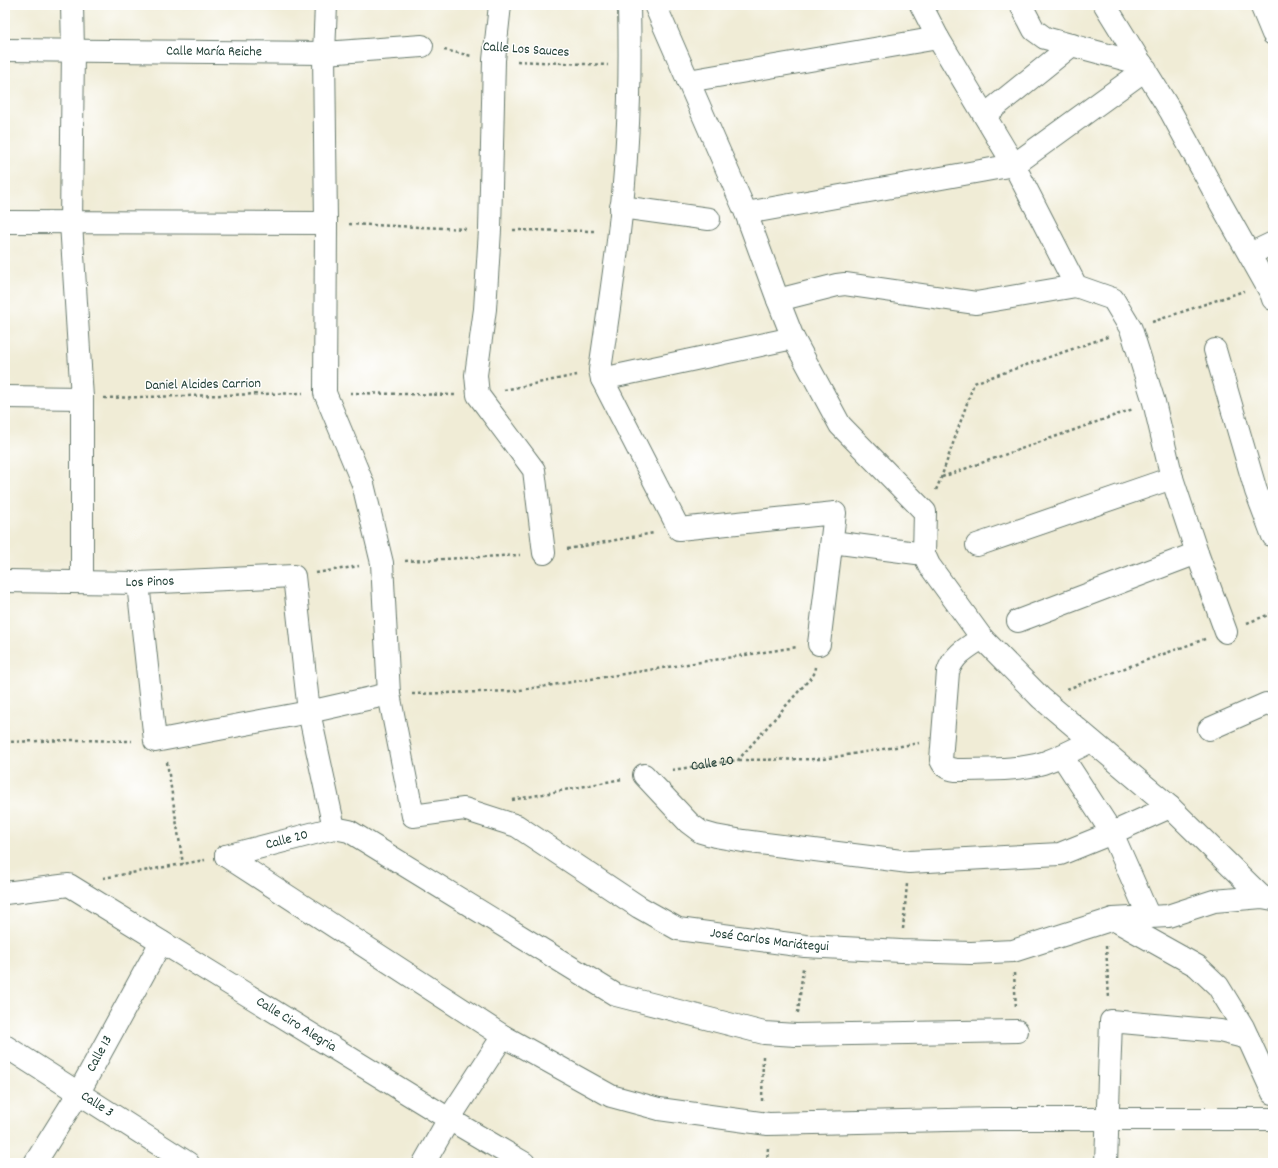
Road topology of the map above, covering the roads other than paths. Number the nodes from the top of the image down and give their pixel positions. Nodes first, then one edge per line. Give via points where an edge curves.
1 (72, 5) edge
2 (326, 5) edge
3 (500, 5) edge
4 (629, 5) edge
5 (655, 5) edge
6 (921, 5) edge
7 (1021, 5) edge
8 (1105, 5) edge
9 (1261, 5) edge
10 (1273, 34) edge
11 (938, 38) junction
12 (1072, 45) junction
13 (422, 46) road end
14 (5, 50) edge
15 (73, 50) junction
16 (324, 53) junction
17 (1144, 67) junction
18 (688, 81) junction
19 (985, 115) junction
20 (1014, 165) junction
21 (621, 207) junction
22 (746, 213) junction
23 (709, 219) dead end
24 (5, 222) edge
25 (71, 223) junction
26 (326, 223) junction
27 (1273, 243) edge
28 (1250, 254) junction
29 (1076, 286) junction
30 (1272, 294) edge
31 (778, 300) junction
32 (793, 338) junction
33 (1214, 350) dead end
34 (602, 379) junction
35 (5, 397) edge
36 (82, 398) junction
37 (1172, 478) junction
38 (1273, 536) edge
39 (832, 542) junction
40 (977, 545) dead end
41 (544, 553) dead end
42 (1197, 553) junction
43 (924, 554) junction
44 (5, 581) edge
45 (82, 582) junction
46 (138, 583) junction
47 (1018, 621) dead end
48 (1226, 632) road end
49 (982, 638) junction
50 (819, 644) road end
51 (389, 694) junction
52 (1273, 706) edge
53 (309, 712) junction
54 (1209, 730) dead end
55 (1091, 741) junction
56 (1062, 756) junction
57 (644, 775) road end
58 (1170, 807) junction
59 (341, 830) junction
60 (1112, 833) junction
61 (5, 892) edge
62 (1268, 898) edge
63 (1149, 917) junction
64 (1109, 920) junction
65 (161, 942) junction
66 (1017, 1031) road end
67 (503, 1036) junction
68 (1248, 1038) junction
69 (5, 1046) edge
70 (1271, 1081) edge
71 (78, 1094) junction
72 (449, 1119) junction
73 (1107, 1119) junction
74 (1273, 1119) edge
75 (35, 1163) edge
76 (188, 1163) edge
77 (424, 1163) edge
78 (524, 1163) edge
79 (1106, 1163) edge

1 - 15 street
2 - 16 street
3 - 41 street via 480,230 485,308 476,375 478,395 534,470
4 - 21 street via 627,142
5 - 18 street
6 - 11 street
7 - 12 street via 1039,35
8 - 17 street
9 - 10 street
11 - 18 street
11 - 19 street
12 - 17 street
12 - 19 street
13 - 16 street, Calle María Reiche
14 - 15 street, Calle María Reiche
15 - 16 street, Calle María Reiche
15 - 25 street
16 - 26 street
17 - 20 street
17 - 28 street
18 - 22 street
19 - 20 street
20 - 22 street
20 - 29 street
21 - 23 street
21 - 34 street via 600,370
22 - 31 street
24 - 25 street
25 - 26 street
25 - 36 street
26 - 51 street via 325,393 363,484 382,563
27 - 28 street
28 - 30 street
29 - 31 street via 976,303 845,284
29 - 37 street via 1113,299 1131,328 1154,402
31 - 32 street
32 - 34 street
32 - 43 street via 840,425 925,512
33 - 38 street via 1256,491
34 - 39 street via 679,529 836,513
35 - 36 street
36 - 45 street
37 - 40 street
37 - 42 street
39 - 43 street
39 - 50 street
42 - 47 street
42 - 48 street
43 - 49 street via 929,565
44 - 45 street, Los Pinos
45 - 46 street, Los Pinos
46 - 53 street, Los Pinos via 294,576
46 - 53 street via 159,740
49 - 55 street via 1041,698
49 - 56 street via 964,649 950,665 940,760 943,765 956,770 1017,768
51 - 53 street
51 - 64 street, José Carlos Mariátegui via 413,816 464,809 517,826 639,907 678,929 805,946 971,953 1013,951
52 - 54 street via 1266,704
53 - 59 street
55 - 56 street
55 - 58 street
56 - 60 street
57 - 60 street via 689,824 701,832 743,841 909,862 1060,854
58 - 60 street
58 - 62 street
59 - 66 street via 616,995 764,1033 796,1036
59 - 67 street, Calle 20 via 226,856
60 - 63 street
61 - 65 street, Calle Ciro Alegria via 69,885
62 - 63 street, José Carlos Mariátegui via 1214,901 1168,916
63 - 64 street, José Carlos Mariátegui
64 - 68 street via 1197,966 1218,986
65 - 71 street, Calle 13
65 - 72 street, Calle Ciro Alegria
67 - 72 street
67 - 73 street via 612,1096 659,1109 762,1124
68 - 70 street
68 - 73 street via 1220,1031 1111,1021
69 - 71 street, Calle 3
71 - 75 street, Calle 13
71 - 76 street, Calle 3
72 - 77 street
72 - 78 street, Calle Ciro Alegria
73 - 74 street
73 - 79 street

